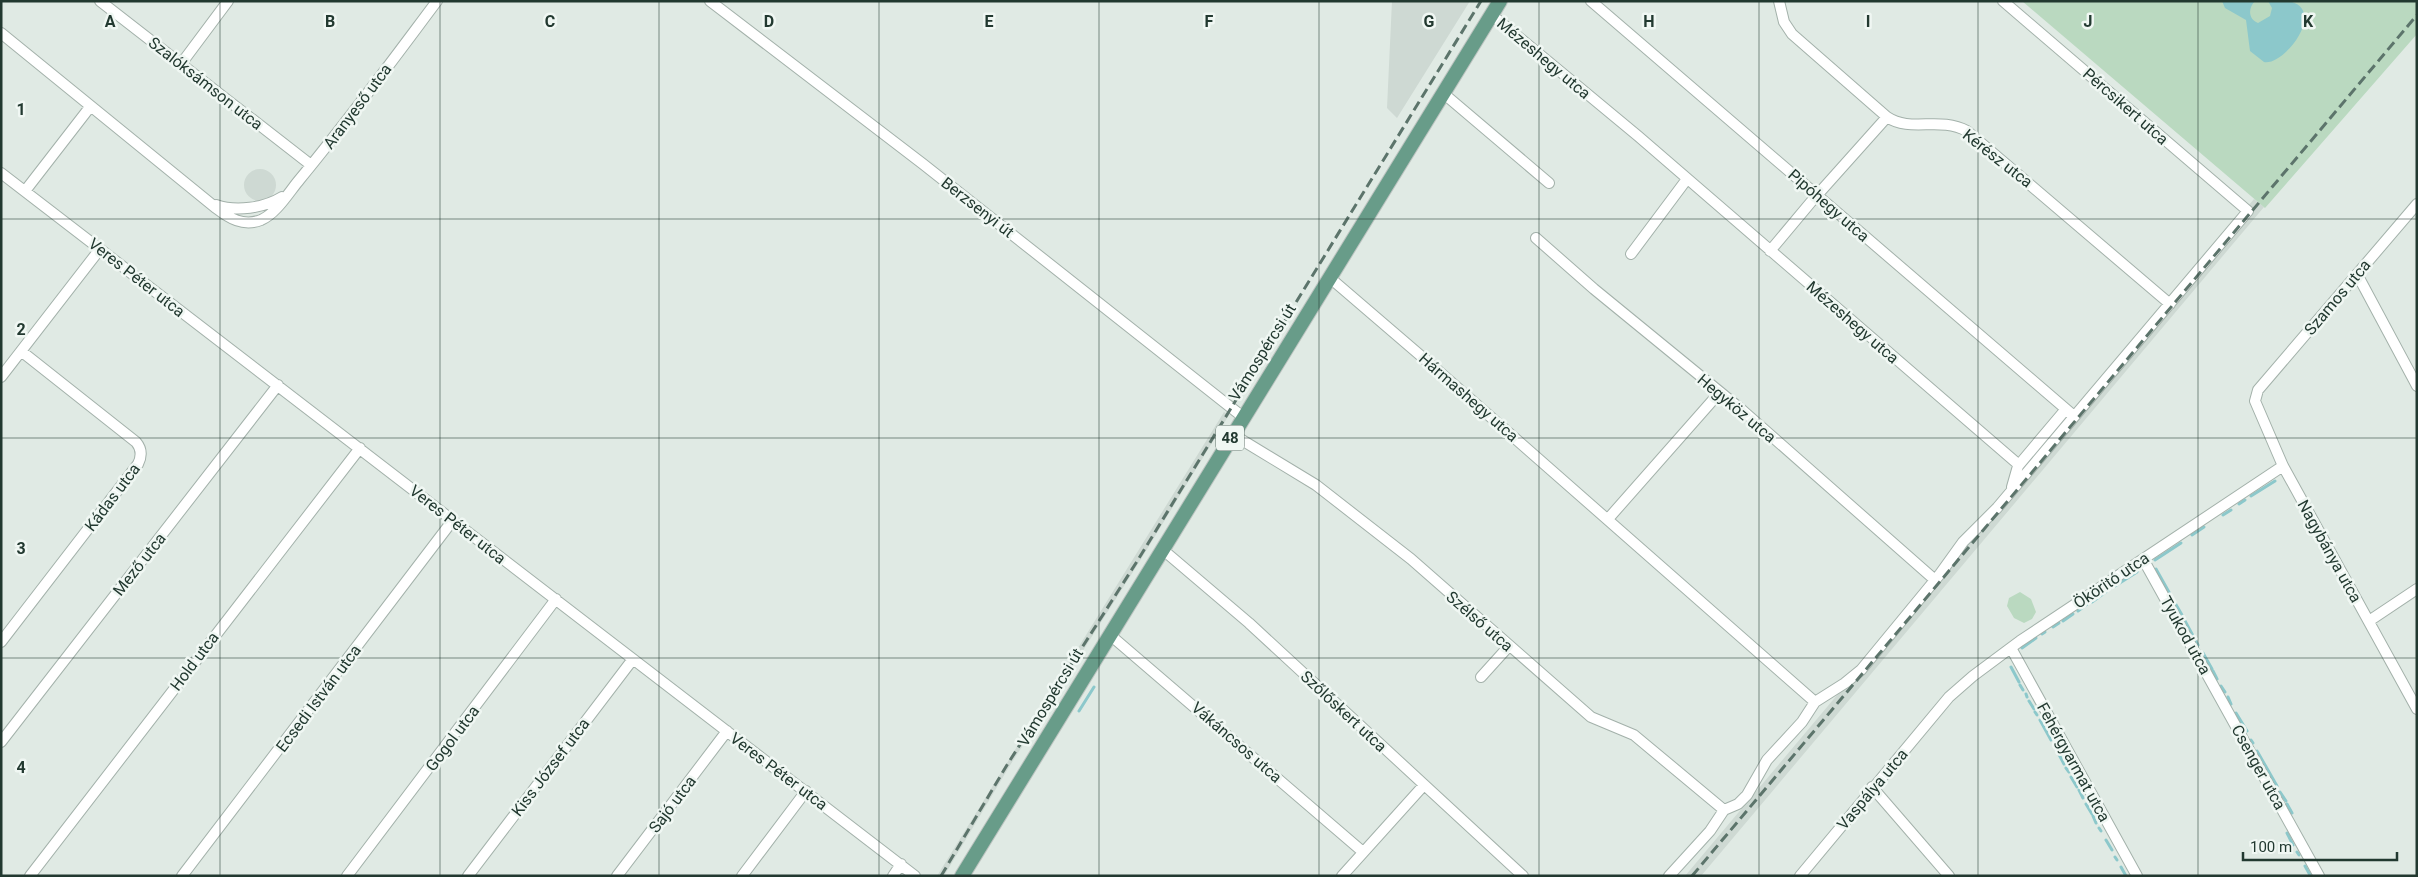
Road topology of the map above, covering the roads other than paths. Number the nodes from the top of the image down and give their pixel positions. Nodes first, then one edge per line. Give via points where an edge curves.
1 (100, 1) edge
2 (228, 1) edge
3 (438, 1) edge
4 (710, 1) edge
5 (1500, 1) edge
6 (1591, 1) edge
7 (1779, 1) edge
8 (2003, 1) edge
9 (1492, 15) junction
10 (1, 33) edge
11 (180, 64) junction
12 (1443, 93) junction
13 (90, 107) junction
14 (1887, 117) junction
15 (312, 165) junction
16 (1, 173) edge
17 (1687, 179) junction
18 (1549, 183) dead end
19 (25, 191) junction
20 (289, 192) junction
21 (1817, 195) junction
22 (206, 200) junction
23 (2417, 204) edge
24 (1536, 238) dead end
25 (100, 249) junction
26 (1770, 251) junction
27 (1631, 254) dead end
28 (2357, 274) junction
29 (1329, 277) junction
30 (2170, 304) junction
31 (21, 351) junction
32 (1, 377) edge
33 (278, 385) junction
34 (2417, 386) edge
35 (2258, 390) joint
36 (1720, 392) junction
37 (2070, 412) junction
38 (1243, 417) junction
39 (1232, 434) junction
40 (360, 448) junction
41 (2019, 465) junction
42 (2283, 466) junction
43 (2012, 490) junction
44 (1608, 519) junction
45 (453, 520) junction
46 (1162, 549) junction
47 (2143, 559) junction
48 (1936, 580) junction
49 (2417, 589) edge
50 (556, 600) junction
51 (2369, 621) junction
52 (1109, 634) junction
53 (1, 642) edge
54 (1509, 646) junction
55 (2010, 648) junction
56 (633, 658) junction
57 (1481, 677) dead end
58 (1816, 702) junction
59 (1945, 702) joint
60 (2417, 709) edge
61 (2228, 711) joint
62 (727, 731) junction
63 (1, 742) edge
64 (1424, 785) junction
65 (1872, 787) junction
66 (806, 792) junction
67 (1724, 810) junction
68 (1362, 852) junction
69 (901, 864) junction
70 (1345, 875) edge
71 (30, 876) edge
72 (182, 876) edge
73 (347, 876) edge
74 (468, 876) edge
75 (617, 876) edge
76 (742, 876) edge
77 (893, 876) edge
78 (915, 876) edge
79 (962, 876) edge
80 (1523, 876) edge
81 (1669, 876) edge
82 (1800, 876) edge
83 (1949, 876) edge
84 (2137, 876) edge
85 (2319, 876) edge

1 - 11 street, Szalóksámson utca
2 - 11 street
3 - 15 street, Aranyeső utca
4 - 38 street, Berzsenyi út via 923,164
5 - 9 main road, Vámospércsi út / 48
6 - 21 street, Pipóhegy utca
7 - 14 street, Kérész utca via 1784,22 1792,34
8 - 30 street, Pércsikert utca via 2248,211
9 - 12 main road, Vámospércsi út / 48
9 - 17 street, Mézeshegy utca
10 - 13 street
11 - 15 street, Szalóksámson utca
12 - 18 street
12 - 29 main road, Vámospércsi út / 48
13 - 19 street
13 - 22 street
14 - 21 street
14 - 30 street, Kérész utca via 1905,124 1948,124 1967,131
15 - 20 street, Aranyeső utca
16 - 19 street, Veres Péter utca
17 - 26 street, Mézeshegy utca
17 - 27 street
19 - 25 street, Veres Péter utca
20 - 22 street via 272,202 249,207 224,208
20 - 22 street, Aranyeső utca via 275,209 258,221 241,222
21 - 26 street
21 - 37 street, Pipóhegy utca
23 - 28 street, Szamos utca
24 - 36 street, Hegyköz utca
25 - 31 street
25 - 33 street, Veres Péter utca
26 - 41 street, Mézeshegy utca
28 - 34 street
28 - 35 street, Szamos utca
29 - 38 main road, Vámospércsi út / 48
29 - 44 street, Hármashegy utca
30 - 37 street
31 - 32 street
31 - 53 street, Kádas utca via 136,442 141,454 138,464
33 - 40 street, Veres Péter utca
33 - 63 street, Mező utca
35 - 42 street, Nagybánya utca via 2255,404
36 - 44 street
36 - 48 street, Hegyköz utca
37 - 41 street
37 - 43 street
38 - 39 main road, Vámospércsi út / 48
39 - 46 main road, Vámospércsi út / 48
39 - 54 street, Szélső utca via 1312,482 1411,559
40 - 45 street, Veres Péter utca
40 - 71 street, Hold utca
41 - 43 street
42 - 47 street, Ököritó utca
42 - 51 street, Nagybánya utca
43 - 48 street via 1963,542
44 - 58 street, Hármashegy utca
45 - 50 street, Veres Péter utca
45 - 72 street, Ecsedi István utca
46 - 52 main road, Vámospércsi út / 48
46 - 64 street, Szőlőskert utca via 1248,623
47 - 55 street, Ököritó utca
47 - 61 street, Tyukod utca
48 - 58 street via 1856,674
49 - 51 street
50 - 56 street, Veres Péter utca
50 - 73 street, Gogol utca
51 - 60 street, Nagybánya utca
52 - 68 street, Vákáncsos utca
52 - 79 main road, Vámospércsi út / 48
54 - 57 street
54 - 67 street, Szélső utca via 1591,718 1634,735
55 - 59 street, Ököritó utca
55 - 84 street, Fehérgyarmat utca
56 - 62 street, Veres Péter utca
56 - 74 street, Kiss József utca
58 - 67 street via 1767,760 1747,795 1738,804
59 - 65 street, Vaspálya utca
61 - 85 street, Csenger utca
62 - 66 street, Veres Péter utca
62 - 75 street, Sajó utca
64 - 68 street
64 - 80 street, Szőlőskert utca
65 - 82 street, Vaspálya utca
65 - 83 street
66 - 69 street, Veres Péter utca
66 - 76 street
67 - 81 street via 1710,831
68 - 70 street
69 - 77 street
69 - 78 street, Veres Péter utca

